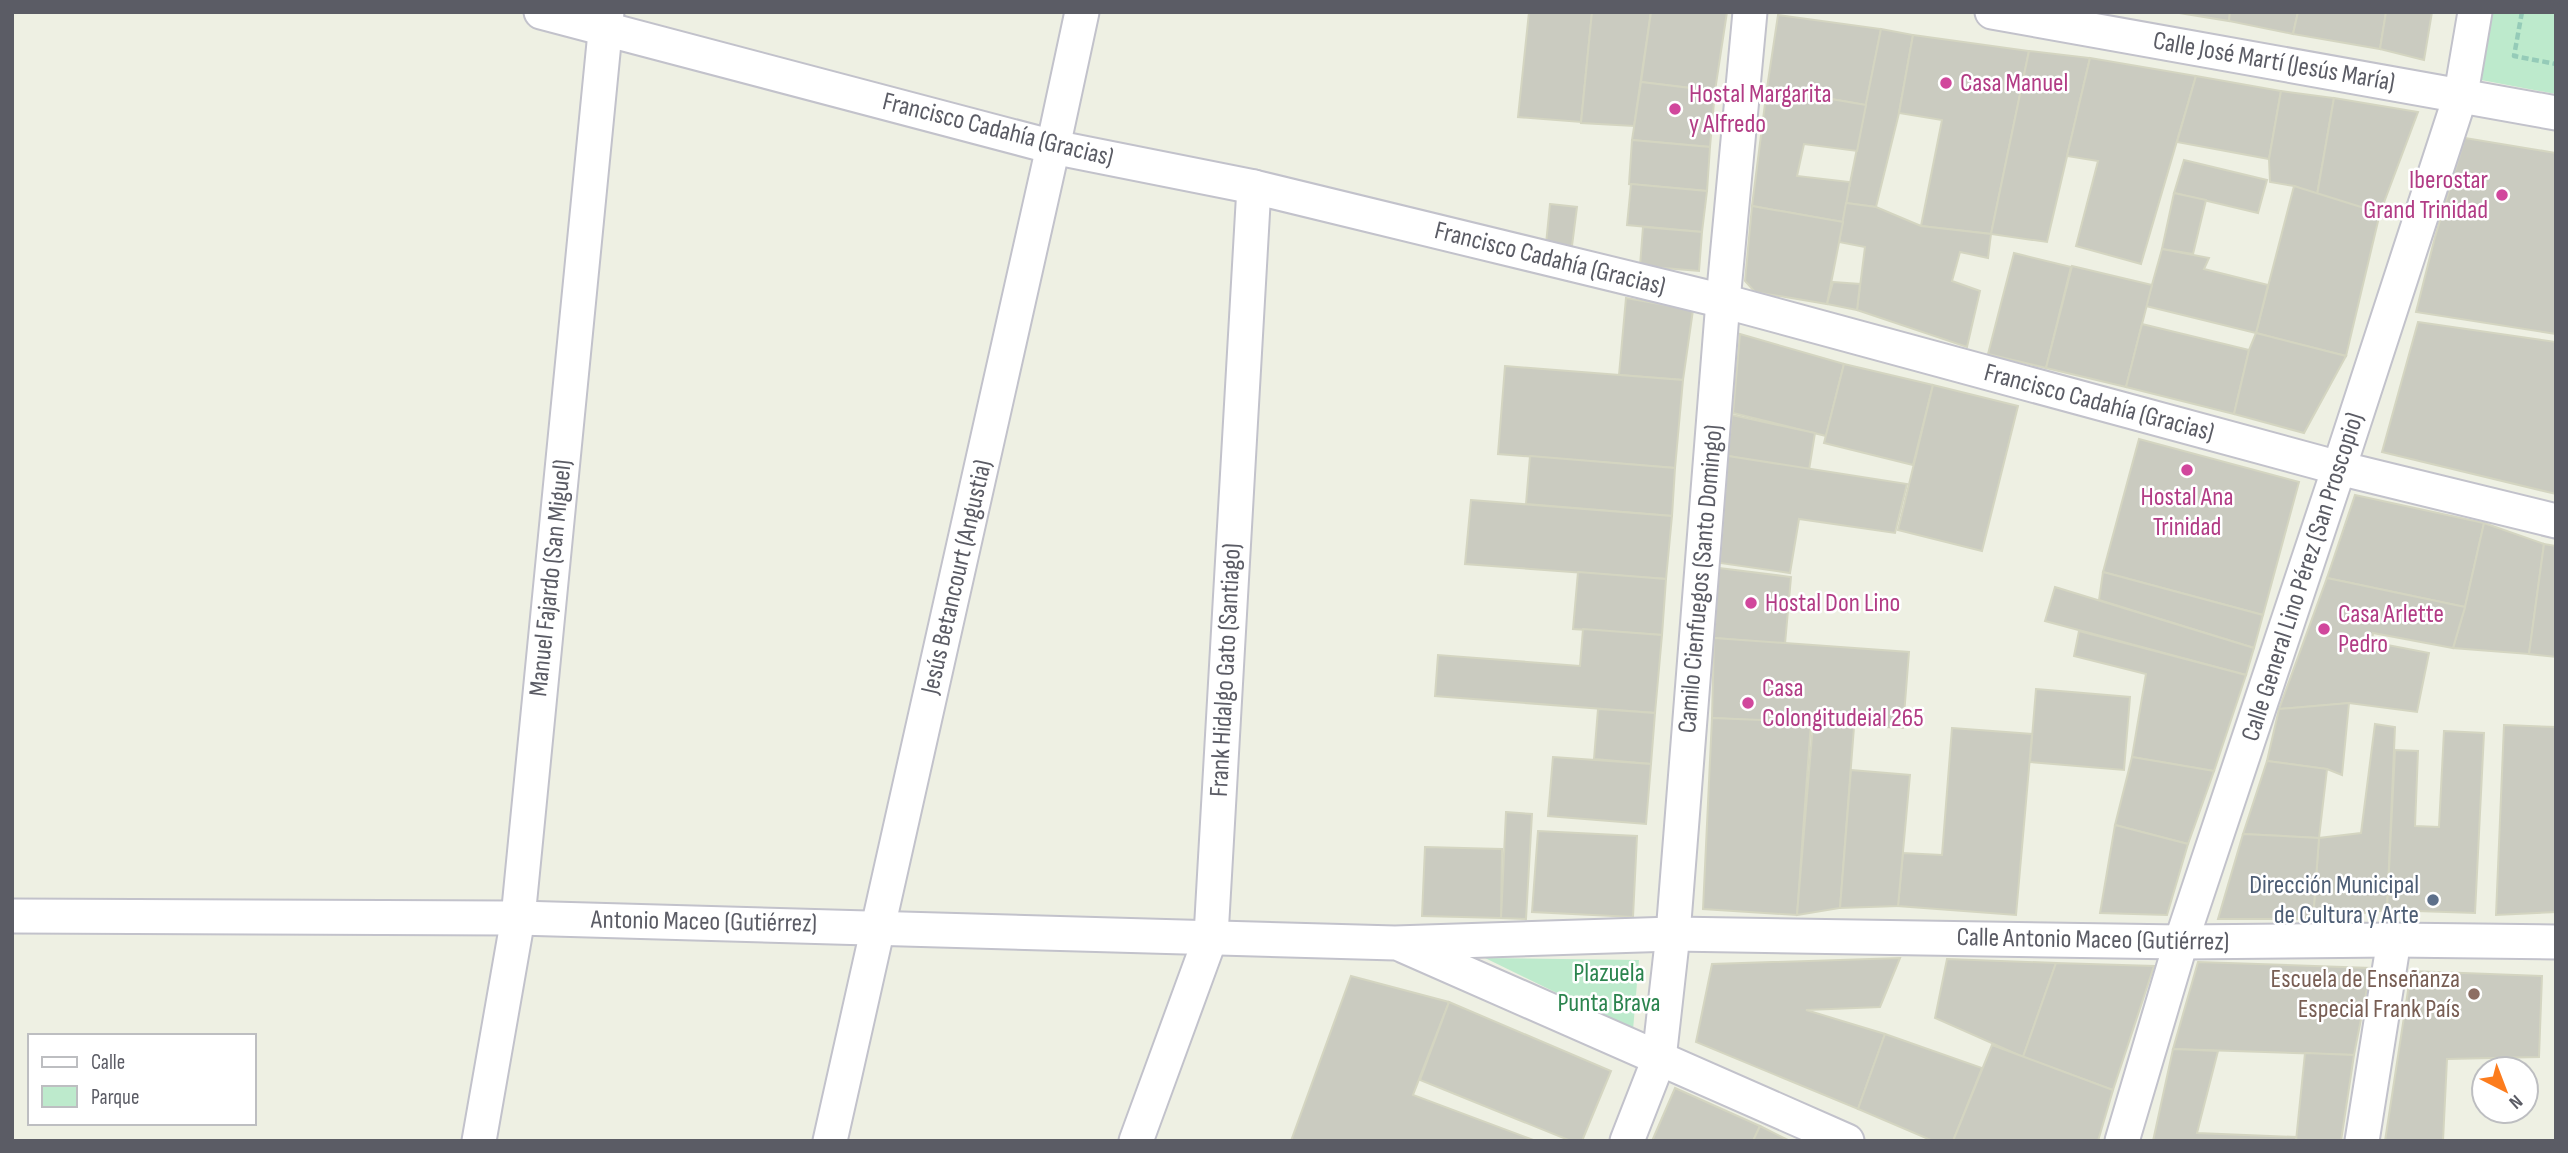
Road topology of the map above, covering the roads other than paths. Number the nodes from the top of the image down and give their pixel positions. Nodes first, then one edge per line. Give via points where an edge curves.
1 (541, 12) edge
2 (1082, 12) edge
3 (1750, 12) edge
4 (1992, 12) edge
5 (2475, 12) edge
6 (606, 20) edge
7 (2461, 94) junction
8 (2556, 113) edge
9 (1053, 147) junction
10 (1254, 187) junction
11 (1723, 301) junction
12 (2339, 468) junction
13 (2556, 521) edge
14 (12, 916) edge
15 (518, 918) junction
16 (878, 927) junction
17 (1673, 934) junction
18 (1211, 936) junction
19 (2394, 940) junction
20 (2181, 942) junction
21 (1395, 943) junction
22 (2556, 943) edge
23 (1660, 1059) junction
24 (479, 1141) edge
25 (830, 1141) edge
26 (1136, 1141) edge
27 (1627, 1141) edge
28 (1847, 1141) edge
29 (2122, 1141) edge
30 (2362, 1141) edge

1 - 6 street, Francisco Cadahía (Gracias)
2 - 9 street, Jesús Betancourt (Angustia)
3 - 11 street, Camilo Cienfuegos (Santo Domingo)
4 - 7 street, Calle José Martí (Jesús María)
5 - 7 street, Calle General Lino Pérez (San Proscopio)
6 - 9 street, Francisco Cadahía (Gracias)
6 - 15 street, Manuel Fajardo (San Miguel)
7 - 8 street, Calle José Martí (Jesús María)
7 - 12 street, Calle General Lino Pérez (San Proscopio)
9 - 10 street, Francisco Cadahía (Gracias)
9 - 16 street, Jesús Betancourt (Angustia)
10 - 11 street, Francisco Cadahía (Gracias)
10 - 18 street, Frank Hidalgo Gato (Santiago)
11 - 12 street, Francisco Cadahía (Gracias)
11 - 17 street, Camilo Cienfuegos (Santo Domingo)
12 - 13 street, Francisco Cadahía (Gracias)
12 - 20 street, Calle General Lino Pérez (San Proscopio)
14 - 15 street, Antonio Maceo (Gutiérrez)
15 - 16 street, Antonio Maceo (Gutiérrez)
15 - 24 street, Manuel Fajardo (San Miguel)
16 - 18 street, Antonio Maceo (Gutiérrez)
16 - 25 street, Jesús Betancourt (Angustia)
17 - 20 street, Calle Antonio Maceo (Gutiérrez)
17 - 21 street, Calle Antonio Maceo (Gutiérrez)
17 - 23 street, Camilo Cienfuegos (Santo Domingo)
18 - 21 street, Antonio Maceo (Gutiérrez)
18 - 26 street, Frank Hidalgo Gato (Santiago)
19 - 20 street, Calle Antonio Maceo (Gutiérrez)
19 - 22 street, Calle Antonio Maceo (Gutiérrez)
19 - 30 street
20 - 29 street, Calle General Lino Pérez (San Proscopio)
21 - 23 street
23 - 27 street, Camilo Cienfuegos (Santo Domingo)
23 - 28 street

